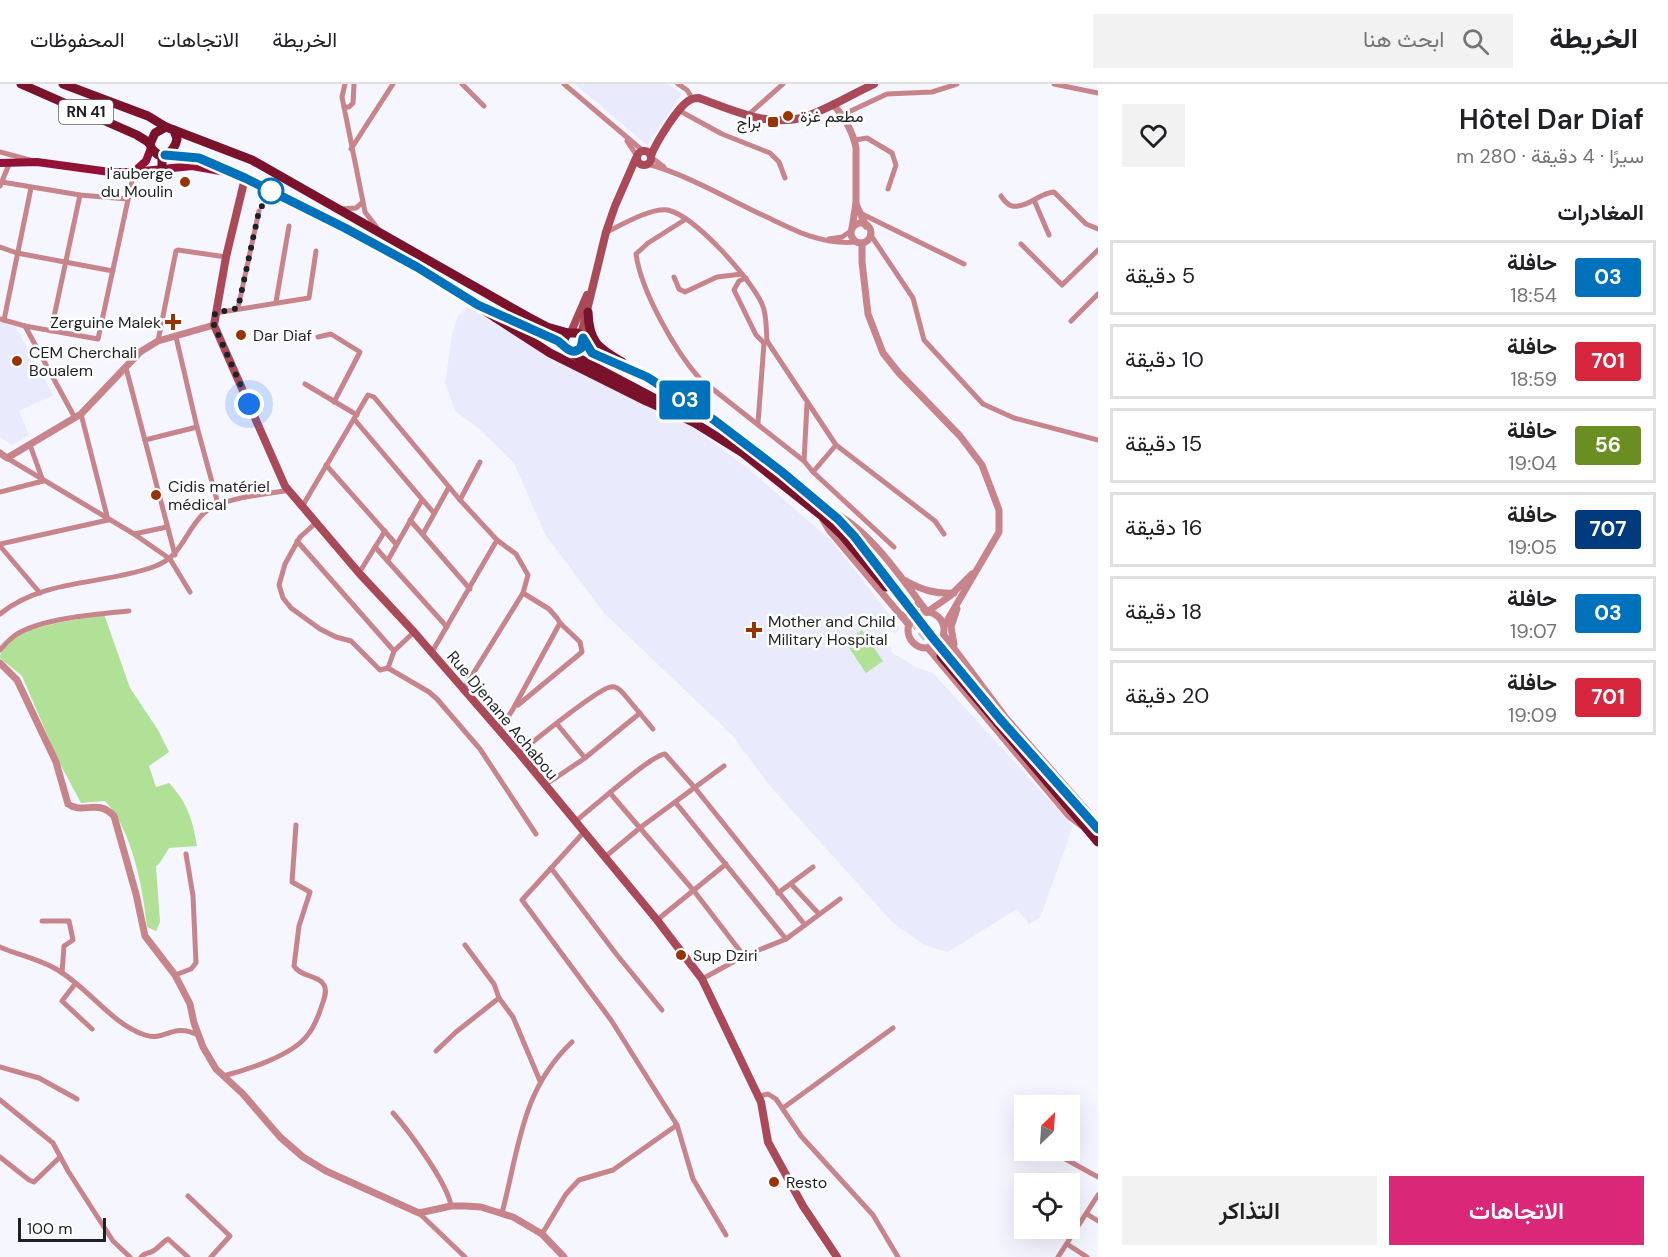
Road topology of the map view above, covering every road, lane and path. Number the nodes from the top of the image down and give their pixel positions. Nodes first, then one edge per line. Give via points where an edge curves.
1 (21, 84) edge
2 (63, 84) edge
3 (345, 84) edge
4 (354, 84) edge
5 (393, 84) edge
6 (462, 84) edge
7 (564, 84) edge
8 (678, 84) edge
9 (783, 84) edge
10 (873, 84) edge
11 (957, 84) edge
12 (1054, 84) edge
13 (1098, 93) edge
14 (692, 98) junction
15 (833, 104) junction
16 (484, 106) dead end
17 (344, 107) junction
18 (680, 111) junction
19 (748, 115) junction
20 (842, 115) junction
21 (170, 128) junction
22 (855, 140) junction
23 (657, 141) junction
24 (151, 146) junction
25 (351, 149) junction
26 (0, 152) edge
27 (640, 154) junction
28 (163, 155) junction
29 (649, 161) junction
30 (10, 162) junction
31 (37, 162) junction
32 (0, 163) edge
33 (162, 168) junction
34 (134, 172) junction
35 (242, 177) junction
36 (785, 178) dead end
37 (1, 184) edge
38 (623, 187) junction
39 (31, 188) junction
40 (888, 189) dead end
41 (80, 195) junction
42 (1000, 196) dead end
43 (127, 199) junction
44 (1034, 200) junction
45 (363, 202) junction
46 (856, 203) junction
47 (339, 208) junction
48 (259, 211) dead end
49 (860, 213) junction
50 (686, 219) junction
51 (289, 226) dead end
52 (866, 226) junction
53 (852, 229) junction
54 (1098, 229) edge
55 (380, 232) junction
56 (606, 232) junction
57 (870, 234) junction
58 (1049, 235) dead end
59 (819, 240) junction
60 (856, 242) junction
61 (1021, 244) dead end
62 (0, 247) edge
63 (1098, 250) edge
64 (316, 251) dead end
65 (17, 253) junction
66 (226, 257) junction
67 (65, 263) junction
68 (964, 264) dead end
69 (597, 268) junction
70 (113, 271) junction
71 (744, 276) junction
72 (674, 277) dead end
73 (1098, 294) edge
74 (276, 302) junction
75 (478, 305) junction
76 (238, 308) junction
77 (588, 312) junction
78 (215, 313) junction
79 (2, 319) edge
80 (1071, 321) dead end
81 (214, 325) junction
82 (25, 326) junction
83 (51, 331) junction
84 (569, 332) junction
85 (176, 337) junction
86 (318, 337) dead end
87 (582, 337) junction
88 (158, 341) junction
89 (766, 342) junction
90 (566, 348) junction
91 (126, 368) junction
92 (647, 377) junction
93 (305, 384) dead end
94 (334, 402) junction
95 (807, 404) junction
96 (78, 416) junction
97 (355, 417) junction
98 (693, 422) junction
99 (758, 423) junction
100 (197, 427) junction
101 (145, 440) junction
102 (1098, 440) edge
103 (30, 445) junction
104 (836, 445) junction
105 (3, 456) edge
106 (804, 461) junction
107 (480, 462) dead end
108 (326, 465) junction
109 (813, 472) junction
110 (43, 481) junction
111 (449, 486) junction
112 (289, 490) junction
113 (0, 492) edge
114 (423, 500) junction
115 (459, 500) junction
116 (218, 504) junction
117 (303, 505) junction
118 (822, 511) junction
119 (433, 513) junction
120 (108, 520) junction
121 (410, 520) junction
122 (316, 522) junction
123 (167, 526) junction
124 (385, 531) junction
125 (134, 534) junction
126 (423, 534) junction
127 (944, 534) dead end
128 (497, 540) junction
129 (297, 541) junction
130 (396, 544) junction
131 (0, 545) edge
132 (375, 547) junction
133 (894, 547) dead end
134 (173, 557) junction
135 (388, 560) junction
136 (982, 563) junction
137 (359, 573) junction
138 (902, 579) junction
139 (470, 590) junction
140 (190, 592) dead end
141 (40, 593) junction
142 (523, 593) junction
143 (954, 593) junction
144 (960, 599) junction
145 (919, 602) junction
146 (129, 611) dead end
147 (905, 611) junction
148 (927, 612) junction
149 (0, 614) edge
150 (560, 624) junction
151 (909, 625) junction
152 (944, 626) junction
153 (447, 627) junction
154 (414, 632) junction
155 (944, 635) junction
156 (928, 648) junction
157 (0, 650) edge
158 (394, 651) junction
159 (432, 652) junction
160 (946, 652) junction
161 (0, 663) edge
162 (388, 668) junction
163 (463, 690) junction
164 (513, 709) junction
165 (640, 714) junction
166 (557, 724) junction
167 (497, 729) junction
168 (653, 729) dead end
169 (519, 753) junction
170 (585, 758) junction
171 (724, 766) dead end
172 (545, 785) junction
173 (694, 788) junction
174 (610, 793) junction
175 (676, 803) junction
176 (576, 821) junction
177 (296, 825) dead end
178 (641, 827) junction
179 (1092, 827) edge
180 (584, 832) junction
181 (536, 834) dead end
182 (1098, 842) edge
183 (186, 854) dead end
184 (605, 857) junction
185 (726, 864) junction
186 (813, 867) dead end
187 (551, 868) junction
188 (791, 884) junction
189 (694, 891) junction
190 (778, 893) junction
191 (840, 899) dead end
192 (819, 914) junction
193 (657, 920) junction
194 (42, 921) dead end
195 (805, 926) junction
196 (786, 939) junction
197 (465, 945) dead end
198 (0, 947) edge
199 (744, 956) junction
200 (62, 973) junction
201 (175, 975) junction
202 (702, 979) junction
203 (75, 984) junction
204 (499, 998) junction
205 (662, 1010) dead end
206 (893, 1028) dead end
207 (92, 1029) dead end
208 (198, 1035) junction
209 (572, 1042) dead end
210 (436, 1051) dead end
211 (0, 1067) edge
212 (223, 1076) junction
213 (540, 1081) junction
214 (759, 1096) junction
215 (0, 1100) edge
216 (77, 1100) dead end
217 (783, 1108) junction
218 (393, 1113) dead end
219 (677, 1125) junction
220 (0, 1157) edge
221 (60, 1157) junction
222 (1069, 1161) edge
223 (1098, 1177) edge
224 (1098, 1195) edge
225 (188, 1196) dead end
226 (452, 1206) junction
227 (419, 1213) junction
228 (502, 1213) junction
229 (1087, 1214) junction
230 (1098, 1221) edge
231 (542, 1234) junction
232 (726, 1235) dead end
233 (1067, 1244) junction
234 (130, 1257) edge
235 (141, 1257) edge
236 (188, 1257) edge
237 (212, 1257) edge
238 (465, 1257) edge
239 (564, 1257) edge
240 (837, 1257) edge
241 (898, 1257) edge
242 (1058, 1257) edge
243 (1087, 1257) edge

1 - 24 highway, RN 41 via 123,128
2 - 21 highway, RN 41
3 - 17 street
4 - 17 street via 353,103
5 - 25 street
6 - 16 street
7 - 27 street
8 - 14 street
9 - 19 street
10 - 15 main road
11 - 20 street via 932,92 887,94
12 - 13 street
14 - 18 main road
14 - 19 main road
15 - 19 main road via 789,120
15 - 20 street
17 - 25 street
18 - 23 main road
18 - 36 street via 722,134 770,153 779,162
20 - 22 street
21 - 24 highway via 155,133
21 - 28 highway via 177,139 176,146
21 - 47 highway, RN 41 via 252,160
22 - 40 street via 867,138 892,153 896,165
22 - 46 street
23 - 27 main road
23 - 29 main road
24 - 28 highway
24 - 34 main road via 146,161
25 - 45 street
26 - 31 street
27 - 29 main road via 649,152
27 - 29 main road via 638,163
27 - 38 main road
28 - 33 highway
28 - 35 highway via 199,158
29 - 38 main road
29 - 59 street
30 - 31 main road
30 - 32 main road
30 - 37 street
31 - 34 main road
33 - 34 main road
33 - 35 main road via 192,166
34 - 43 street
35 - 66 main road, Rue Djenane Achabou
35 - 75 highway via 417,267
37 - 39 street
38 - 56 main road
39 - 41 street
39 - 65 street
41 - 43 street
41 - 67 street
42 - 44 street via 1013,206
43 - 70 street
44 - 54 street via 1054,192 1086,224
44 - 58 street
45 - 47 street via 356,208
45 - 55 street via 365,212
46 - 49 street
46 - 53 street
47 - 55 highway, RN 41
48 - 76 street
49 - 52 street
49 - 68 street
50 - 56 street via 666,210 646,214
50 - 71 street
50 - 99 street via 636,254 638,271 688,366
51 - 74 street
52 - 53 street via 857,224
52 - 57 street
53 - 59 street via 838,238
53 - 60 street
55 - 84 highway, RN 41 via 528,317
56 - 69 main road
57 - 60 street via 868,240
57 - 102 street via 913,298 924,340 983,404 1014,418
59 - 60 street
60 - 136 street via 868,314 883,353 982,465 999,510 999,532
61 - 63 street via 1062,285
62 - 65 street
64 - 74 street via 310,297
65 - 67 street
65 - 79 street
66 - 78 main road, Rue Djenane Achabou
66 - 88 street via 176,251
67 - 70 street
67 - 83 street
69 - 77 main road
69 - 84 main road
70 - 83 street via 98,339
71 - 72 street via 717,278 684,292
71 - 89 street via 764,306
71 - 89 street via 734,290 756,334
73 - 80 street
74 - 76 street
75 - 90 highway
75 - 98 highway via 550,353
76 - 78 street
77 - 87 main road
77 - 92 highway via 594,342
78 - 81 main road, Rue Djenane Achabou
79 - 82 street
81 - 85 street
81 - 112 main road, Rue Djenane Achabou
82 - 83 street
82 - 96 street
84 - 87 highway, RN 41
84 - 90 highway via 563,339
85 - 88 street
85 - 100 street
86 - 94 street via 331,334 360,352
87 - 90 highway via 581,348 575,352
87 - 92 highway via 592,353
88 - 91 street via 140,352
89 - 95 street
89 - 99 street
90 - 98 highway
91 - 96 street
91 - 101 street
92 - 118 highway via 732,433
93 - 94 street
94 - 97 street
95 - 104 street
95 - 106 street
96 - 103 street
96 - 120 street
97 - 108 street
97 - 111 street via 368,396 374,397
97 - 114 street
98 - 118 highway
99 - 106 street
100 - 101 street
100 - 116 street
101 - 123 street
103 - 105 street
103 - 110 street
104 - 109 street
104 - 127 street via 935,521
105 - 110 street
106 - 109 street
107 - 115 street
108 - 117 street
108 - 124 street
109 - 133 street
110 - 113 street
110 - 120 street
111 - 115 street
111 - 119 street
112 - 116 street
112 - 117 main road, Rue Djenane Achabou
114 - 119 street
114 - 121 street
115 - 128 street
116 - 134 street via 202,515
117 - 122 main road, Rue Djenane Achabou
118 - 138 street via 847,519
118 - 147 highway via 854,536
118 - 147 street via 829,530
119 - 126 street
120 - 125 street
120 - 131 street
121 - 126 street
121 - 130 street
122 - 129 street
122 - 137 main road, Rue Djenane Achabou
123 - 125 street
123 - 134 street
124 - 130 street
124 - 132 street
125 - 134 street
126 - 139 street
128 - 139 street
128 - 142 street via 516,554 525,567 528,578
129 - 158 street
129 - 162 street via 279,585 283,598 304,619 351,641 380,670
130 - 135 street
131 - 141 street
132 - 135 street
132 - 137 street
134 - 140 street
134 - 141 street via 153,567
135 - 153 street
136 - 143 street
136 - 144 street
137 - 154 main road, Rue Djenane Achabou
138 - 143 street via 922,590
138 - 145 street
139 - 153 street
141 - 149 street via 13,603
142 - 150 street via 549,609
142 - 163 street
143 - 148 street
144 - 152 street
144 - 160 street
145 - 147 street via 910,613
145 - 148 street
146 - 157 street via 28,629 15,634
147 - 151 street
148 - 151 street via 918,614
148 - 152 street via 938,616
150 - 164 street
150 - 164 street via 580,642 580,655
151 - 156 street via 912,640
152 - 155 street
153 - 159 street
154 - 158 street
154 - 159 main road, Rue Djenane Achabou
155 - 156 street
155 - 160 street
156 - 160 street
158 - 162 street
159 - 163 main road, Rue Djenane Achabou
160 - 179 highway
160 - 179 street via 1079,800
161 - 201 street via 17,680 56,762 68,804 100,806 114,816 145,936
162 - 181 street via 437,699 480,749
163 - 167 main road, Rue Djenane Achabou
164 - 167 street
165 - 166 street via 618,688 612,687
165 - 168 street
165 - 170 street
166 - 169 street
166 - 170 street
167 - 169 main road, Rue Djenane Achabou
169 - 172 main road, Rue Djenane Achabou
170 - 172 street
171 - 173 street
172 - 176 main road, Rue Djenane Achabou
173 - 174 street via 662,754
173 - 175 street
173 - 190 street
174 - 176 street
174 - 178 street
175 - 178 street
175 - 185 street
176 - 180 main road, Rue Djenane Achabou
177 - 212 street via 292,882 310,894 298,926 294,966 322,982 326,993 309,1034 301,1041 279,1056
178 - 184 street
178 - 189 street
179 - 182 highway
180 - 184 main road, Rue Djenane Achabou
180 - 187 street
183 - 201 street via 193,896 196,963
184 - 193 main road, Rue Djenane Achabou
185 - 189 street
185 - 196 street
186 - 188 street
187 - 205 street
187 - 219 street via 522,900 611,1020
188 - 190 street
188 - 192 street
189 - 193 street
189 - 199 street
190 - 195 street
191 - 192 street
192 - 195 street
193 - 202 main road, Rue Djenane Achabou
194 - 200 street via 69,921 73,940 64,946
195 - 196 street
196 - 199 street
197 - 204 street via 494,984
198 - 200 street
199 - 202 street
200 - 203 street
201 - 208 street via 190,1004
202 - 214 main road, Rue Djenane Achabou
203 - 207 street via 62,1001
203 - 208 street via 110,1013 147,1036 177,1029
204 - 210 street
204 - 213 street via 513,1017
206 - 217 street
208 - 212 street
209 - 213 street
211 - 216 street via 39,1078
212 - 227 street via 303,1157
213 - 228 street via 525,1119
214 - 217 street via 772,1095
214 - 240 main road, Rue Djenane Achabou via 768,1142
215 - 221 street via 53,1143
217 - 241 street via 808,1144 873,1215
218 - 226 street via 442,1184
219 - 231 street via 613,1170 579,1180
219 - 232 street via 693,1179
220 - 221 street via 34,1182
221 - 234 street via 113,1241
222 - 223 street
224 - 229 street
225 - 237 street via 231,1236
226 - 227 street
226 - 228 street via 481,1207
227 - 238 street
228 - 231 street
229 - 230 street
229 - 233 street
231 - 239 street
233 - 242 street
233 - 243 street
235 - 236 street via 168,1239

